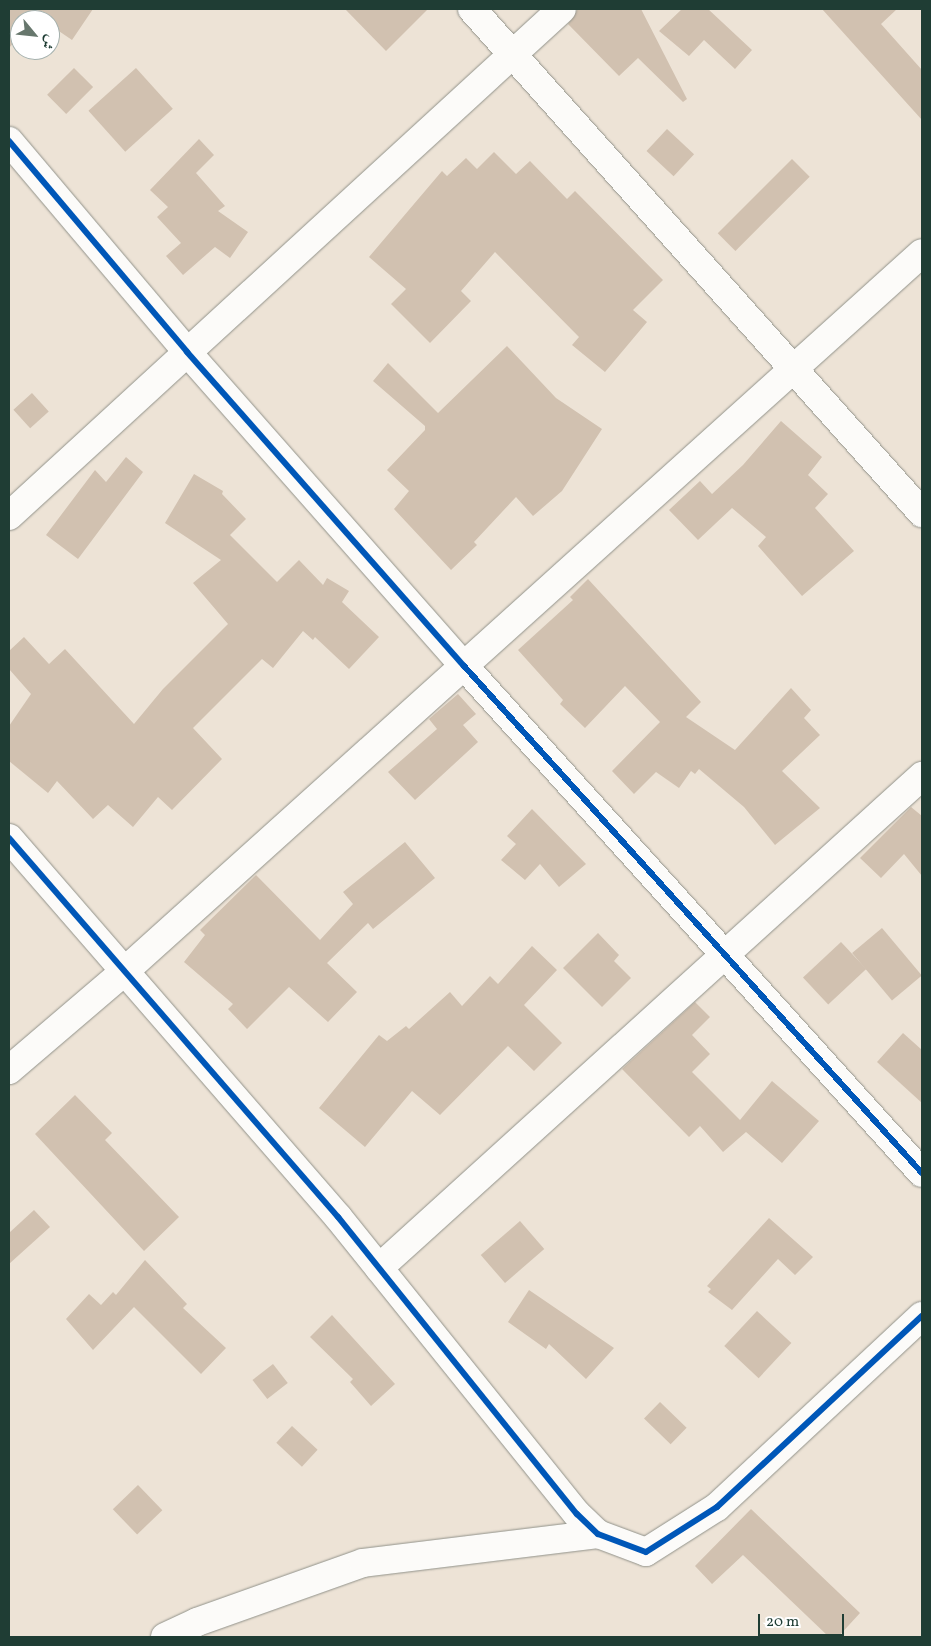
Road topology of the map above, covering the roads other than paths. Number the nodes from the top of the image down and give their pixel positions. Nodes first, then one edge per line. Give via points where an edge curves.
1 (472, 9) edge
2 (562, 9) edge
3 (510, 55) junction
4 (9, 141) edge
5 (922, 253) edge
6 (187, 352) junction
7 (795, 368) junction
8 (922, 513) edge
9 (9, 516) edge
10 (464, 666) junction
11 (922, 776) edge
12 (9, 838) edge
13 (726, 956) junction
14 (126, 970) junction
15 (9, 1070) edge
16 (922, 1173) edge
17 (379, 1268) junction
18 (922, 1316) edge
19 (598, 1534) junction
20 (165, 1637) edge

1 - 3 street
2 - 3 street
3 - 6 street
3 - 7 street
4 - 6 street
5 - 7 street
6 - 9 street
6 - 10 street
7 - 8 street
7 - 10 street
10 - 13 street
10 - 14 street
11 - 13 street
12 - 14 street
13 - 16 street
13 - 17 street
14 - 15 street
14 - 17 street
17 - 19 street via 577,1514
18 - 19 street via 717,1507 646,1552
19 - 20 street via 363,1563

